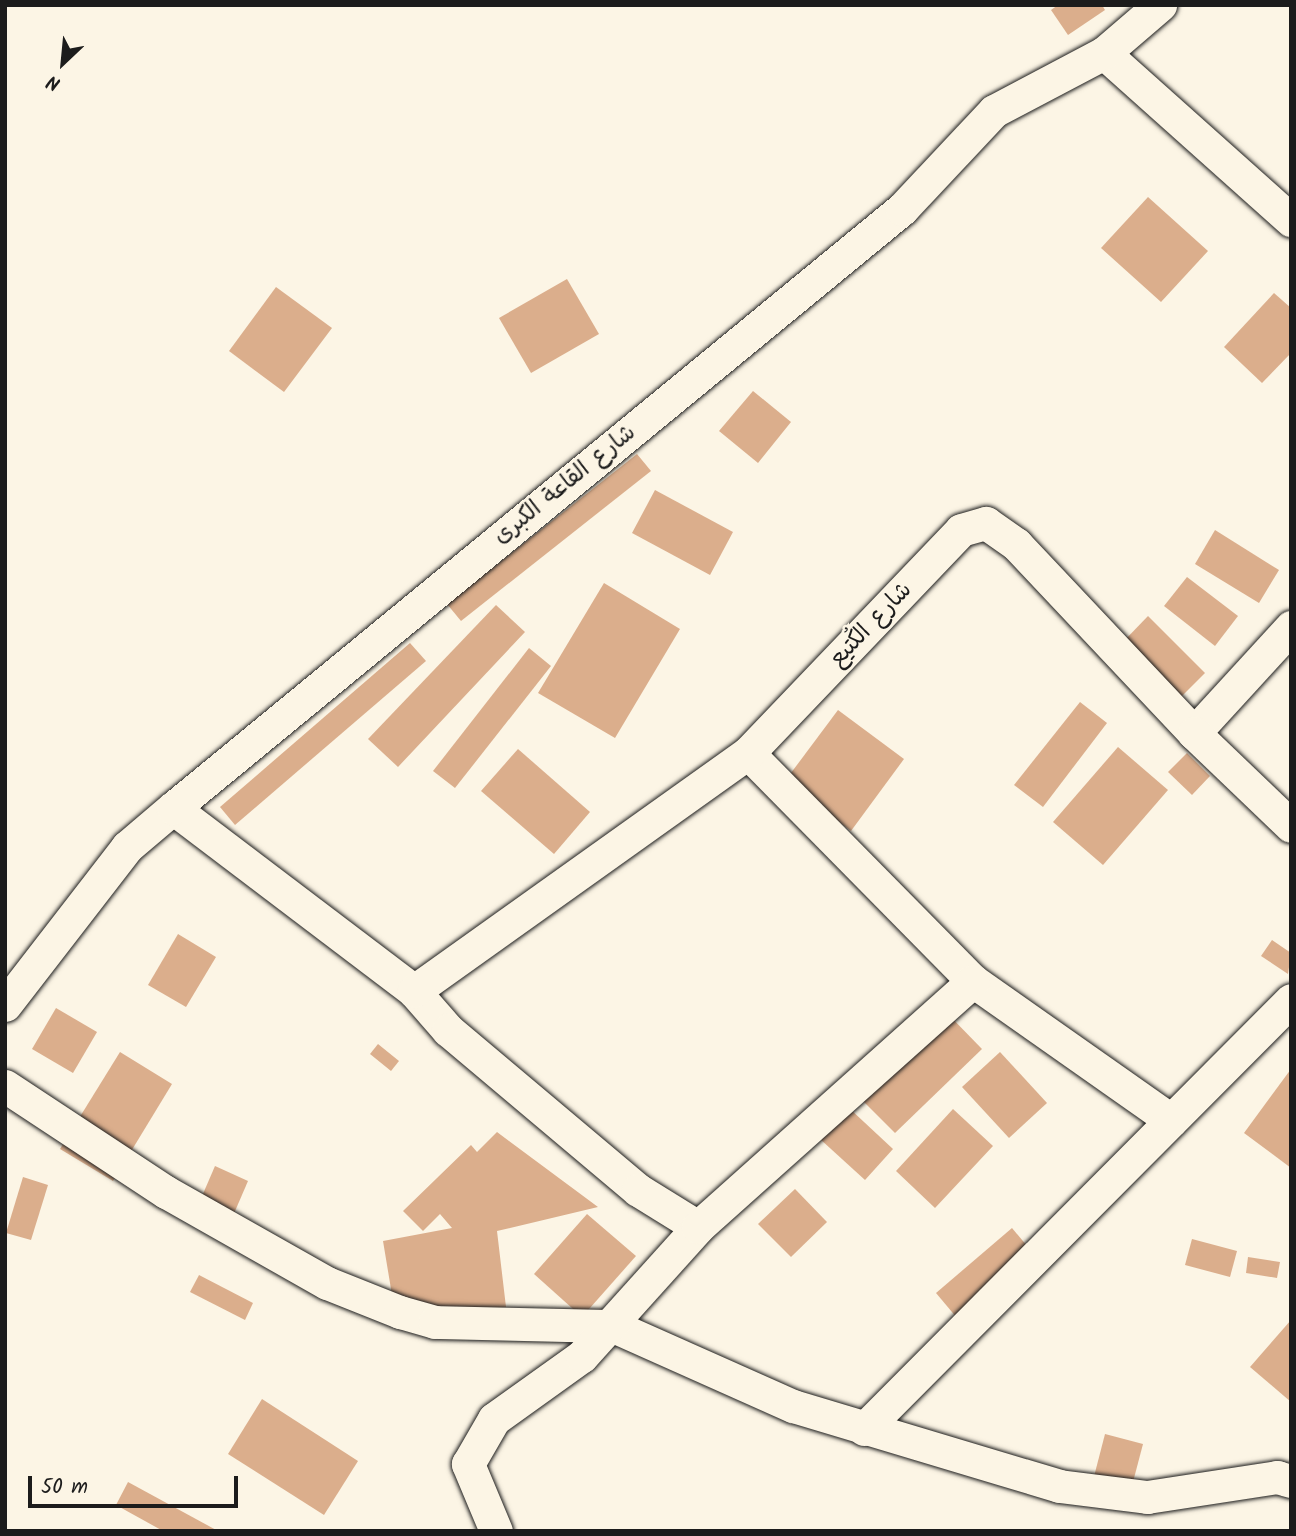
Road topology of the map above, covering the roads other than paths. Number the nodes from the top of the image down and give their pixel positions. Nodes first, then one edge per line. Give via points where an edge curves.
1 (1160, 5) edge
2 (1104, 53) junction
3 (1291, 220) edge
4 (1291, 627) edge
5 (1194, 733) junction
6 (748, 753) junction
7 (173, 807) junction
8 (1291, 826) edge
9 (973, 981) junction
10 (414, 991) junction
11 (1291, 1000) edge
12 (5, 1005) edge
13 (5, 1086) edge
14 (1171, 1120) junction
15 (698, 1227) junction
16 (613, 1326) junction
17 (864, 1429) junction
18 (1291, 1481) edge
19 (496, 1531) edge

1 - 2 street, شارع القاعة الكبرى
2 - 3 street
2 - 7 street, شارع القاعة الكبرى via 994,111 901,209
4 - 5 street
5 - 6 street, شارع الكُتيع via 1016,544 986,523 961,530
5 - 8 street, شارع الكُتيع
6 - 9 street
6 - 10 street, شارع الكُتيع
7 - 10 street
7 - 12 street, شارع القاعة الكبرى via 127,848
9 - 14 street
9 - 15 street
10 - 15 street via 448,1030 638,1190
11 - 14 street
13 - 16 street via 166,1192 327,1283 400,1312 435,1322
14 - 17 street
15 - 16 street
16 - 17 street via 793,1406
16 - 19 street via 582,1356 494,1419 487,1430 468,1464
17 - 18 street via 1059,1486 1147,1497 1277,1477

